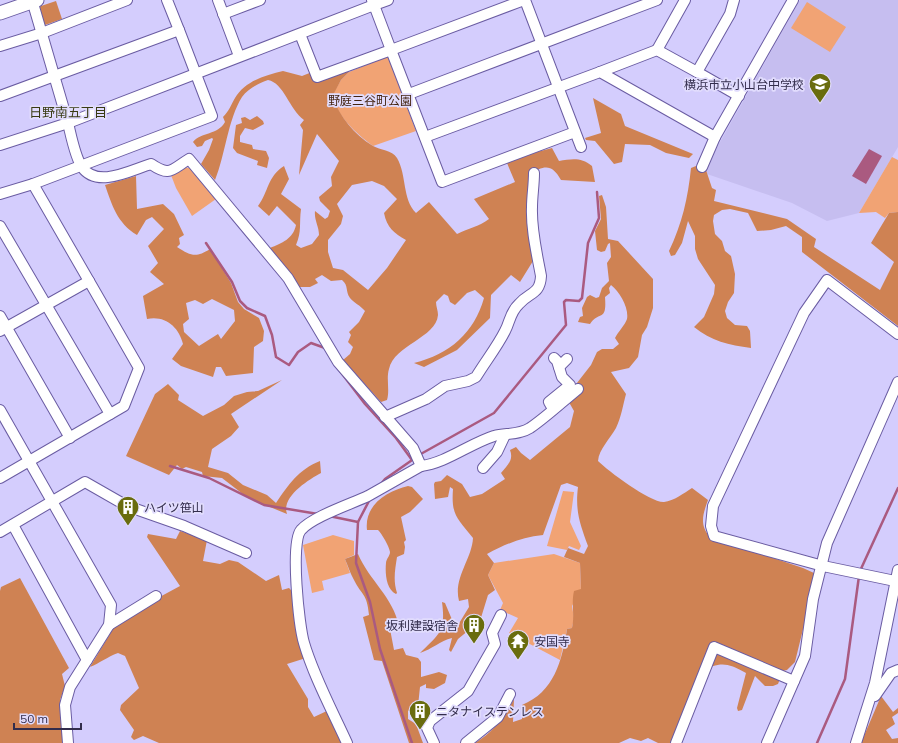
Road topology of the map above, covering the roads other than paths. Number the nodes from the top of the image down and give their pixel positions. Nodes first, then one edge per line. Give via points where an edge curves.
1 (127, 0) edge
2 (167, 0) edge
3 (218, 0) edge
4 (260, 0) edge
5 (388, 0) edge
6 (524, 0) edge
7 (657, 0) edge
8 (684, 0) edge
9 (734, 0) edge
10 (793, 0) edge
11 (34, 1) edge
12 (373, 3) edge
13 (0, 13) edge
14 (223, 14) junction
15 (179, 30) junction
16 (42, 33) junction
17 (300, 34) junction
18 (542, 44) junction
19 (0, 46) edge
20 (391, 50) junction
21 (657, 50) junction
22 (239, 56) junction
23 (600, 72) junction
24 (697, 72) junction
25 (196, 73) junction
26 (54, 77) junction
27 (557, 87) junction
28 (409, 94) junction
29 (0, 96) edge
30 (739, 96) junction
31 (68, 122) junction
32 (575, 132) junction
33 (425, 137) junction
34 (716, 137) junction
35 (0, 145) edge
36 (581, 146) dead end
37 (81, 166) junction
38 (702, 167) dead end
39 (534, 173) dead end
40 (34, 184) junction
41 (0, 194) edge
42 (0, 226) edge
43 (89, 281) junction
44 (46, 305) junction
45 (0, 316) edge
46 (3, 330) edge
47 (898, 334) edge
48 (567, 359) dead end
49 (898, 382) edge
50 (578, 389) dead end
51 (553, 409) junction
52 (0, 410) edge
53 (110, 414) junction
54 (384, 417) junction
55 (505, 435) junction
56 (70, 438) junction
57 (30, 462) junction
58 (420, 464) junction
59 (487, 467) dead end
60 (0, 478) edge
61 (52, 501) junction
62 (13, 525) junction
63 (0, 532) edge
64 (246, 553) dead end
65 (823, 566) junction
66 (898, 570) edge
67 (895, 581) junction
68 (156, 596) dead end
69 (501, 615) dead end
70 (109, 625) junction
71 (87, 660) junction
72 (898, 670) edge
73 (794, 682) junction
74 (510, 694) dead end
75 (870, 703) junction
76 (68, 743) edge
77 (347, 743) edge
78 (434, 743) edge
79 (466, 743) edge
80 (676, 743) edge
81 (767, 743) edge
82 (856, 743) edge

1 - 16 street
2 - 15 street
3 - 14 street
4 - 14 street
5 - 12 street
6 - 18 street
6 - 20 street
7 - 18 street
8 - 21 street
9 - 24 street via 730,14
10 - 30 street
11 - 13 street
11 - 16 street
12 - 17 street
12 - 20 street
14 - 22 street
15 - 25 street
15 - 26 street
16 - 19 street
16 - 26 street
17 - 20 street via 317,77
17 - 22 street
18 - 27 street
18 - 28 street
20 - 28 street
21 - 23 street
21 - 24 street
22 - 25 street
23 - 27 street
23 - 34 street
24 - 30 street
25 - 31 street
25 - 37 street via 212,116
26 - 29 street
26 - 31 street
27 - 32 street
27 - 33 street
28 - 33 street
30 - 34 street
31 - 35 street
31 - 37 street
32 - 33 street via 442,182
32 - 36 street
34 - 38 street
37 - 40 street
37 - 54 street via 90,176 107,178 151,164 167,172 189,159 288,278 338,362
39 - 54 street via 533,223 540,276 536,292 519,303 510,314 505,331 476,377 445,386 426,399
40 - 41 street
40 - 43 street
42 - 44 street
43 - 44 street
43 - 53 street via 139,368 124,406
44 - 46 street
44 - 53 street
45 - 46 street
46 - 56 street
47 - 65 street via 827,280 804,313 713,506 711,526 714,536
48 - 51 street via 556,363 562,377 570,385 549,402
49 - 65 street via 827,543
50 - 51 street
51 - 55 street via 529,429
52 - 57 street
53 - 56 street
54 - 58 street via 414,451
55 - 58 street via 474,443 432,465
55 - 59 street
56 - 57 street
57 - 60 street
57 - 61 street
58 - 77 street via 386,486 309,522 299,531 295,543 295,571 304,642
61 - 62 street
61 - 64 street via 85,482 127,506 184,526
61 - 70 street via 111,605
62 - 63 street
62 - 71 street
65 - 67 street
65 - 73 street via 804,656
66 - 67 street
67 - 75 street
68 - 70 street
69 - 78 street via 492,633 495,644 468,691 430,721 427,728
70 - 71 street
71 - 76 street via 70,687 65,705
72 - 75 street via 888,677
73 - 80 street via 714,647
73 - 81 street
74 - 79 street via 498,717
75 - 82 street

